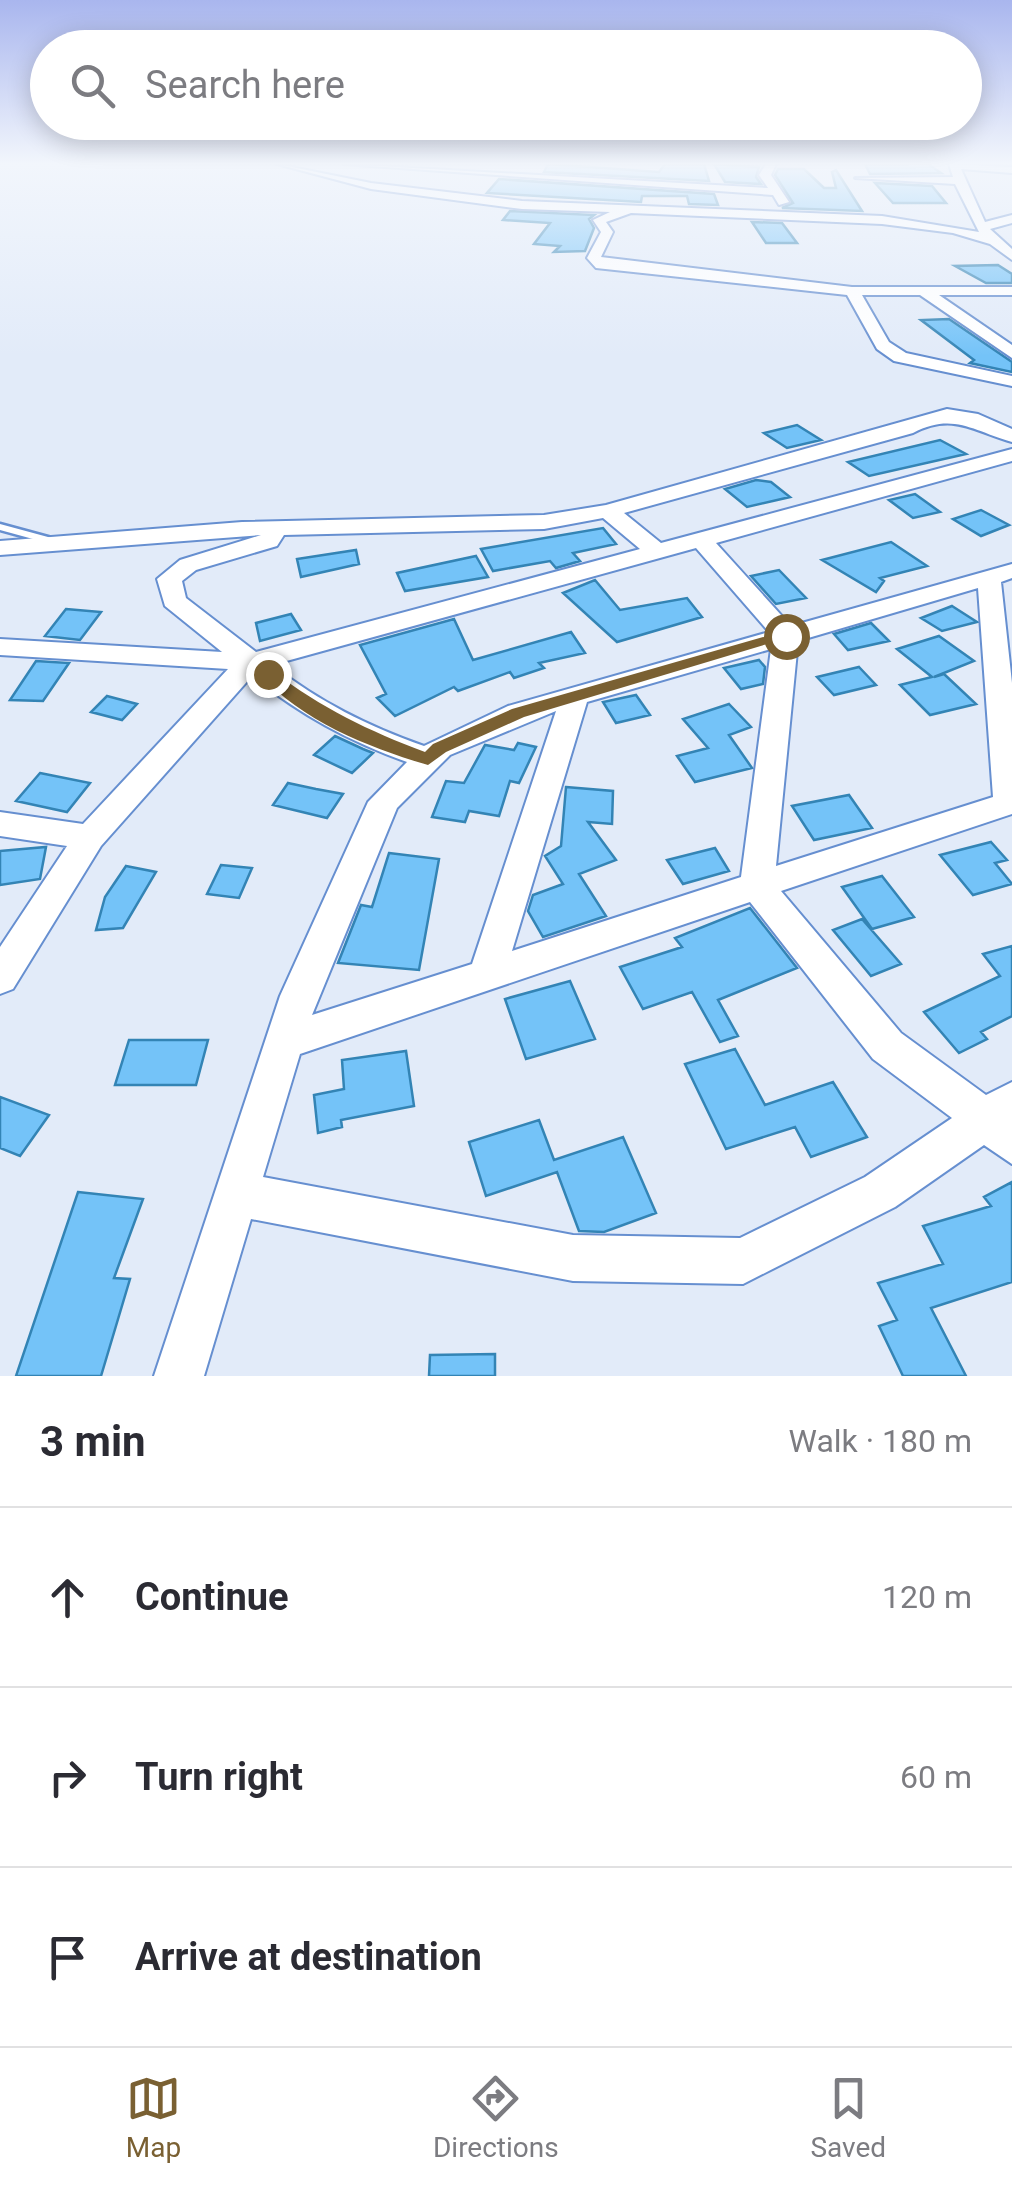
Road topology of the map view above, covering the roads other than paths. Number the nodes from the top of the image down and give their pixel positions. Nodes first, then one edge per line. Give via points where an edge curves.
1 (605, 228) edge
2 (942, 228) edge
3 (982, 228) edge
4 (990, 240) junction
5 (1012, 256) edge
6 (1012, 290) edge
7 (852, 291) junction
8 (923, 291) junction
9 (1012, 353) edge
10 (1012, 381) edge
11 (1012, 436) edge
12 (1012, 455) edge
13 (608, 511) junction
14 (0, 526) edge
15 (277, 528) junction
16 (699, 538) junction
17 (65, 545) junction
18 (0, 548) edge
19 (655, 550) junction
20 (1001, 574) edge
21 (786, 636) junction
22 (0, 646) edge
23 (250, 662) junction
24 (574, 697) junction
25 (428, 759) junction
26 (1011, 802) edge
27 (0, 824) edge
28 (90, 837) junction
29 (757, 886) junction
30 (486, 976) junction
31 (0, 978) edge
32 (284, 1042) junction
33 (1003, 1121) edge
34 (234, 1194) junction
35 (178, 1376) edge

1 - 7 street via 594,258 601,265
2 - 4 street
3 - 4 street
4 - 5 street
6 - 8 street
7 - 8 street
7 - 10 street via 883,345 900,358
8 - 9 street
11 - 13 street via 979,420 930,414 906,428
12 - 16 street
13 - 15 street via 544,522
13 - 19 street
14 - 17 lane
15 - 17 street
15 - 23 street via 269,542 188,565 169,578 174,601
16 - 19 street
16 - 21 street
17 - 18 street
19 - 23 street
20 - 21 street
20 - 26 street
21 - 24 street
21 - 29 street
22 - 23 street
23 - 25 street via 356,733
23 - 28 street
24 - 25 street via 518,713
24 - 30 street
25 - 32 street via 384,802
26 - 29 street
27 - 28 street
28 - 31 street
29 - 30 street
29 - 33 street via 887,1046
30 - 32 street
32 - 34 street
33 - 34 street via 743,1261 573,1258
34 - 35 street

